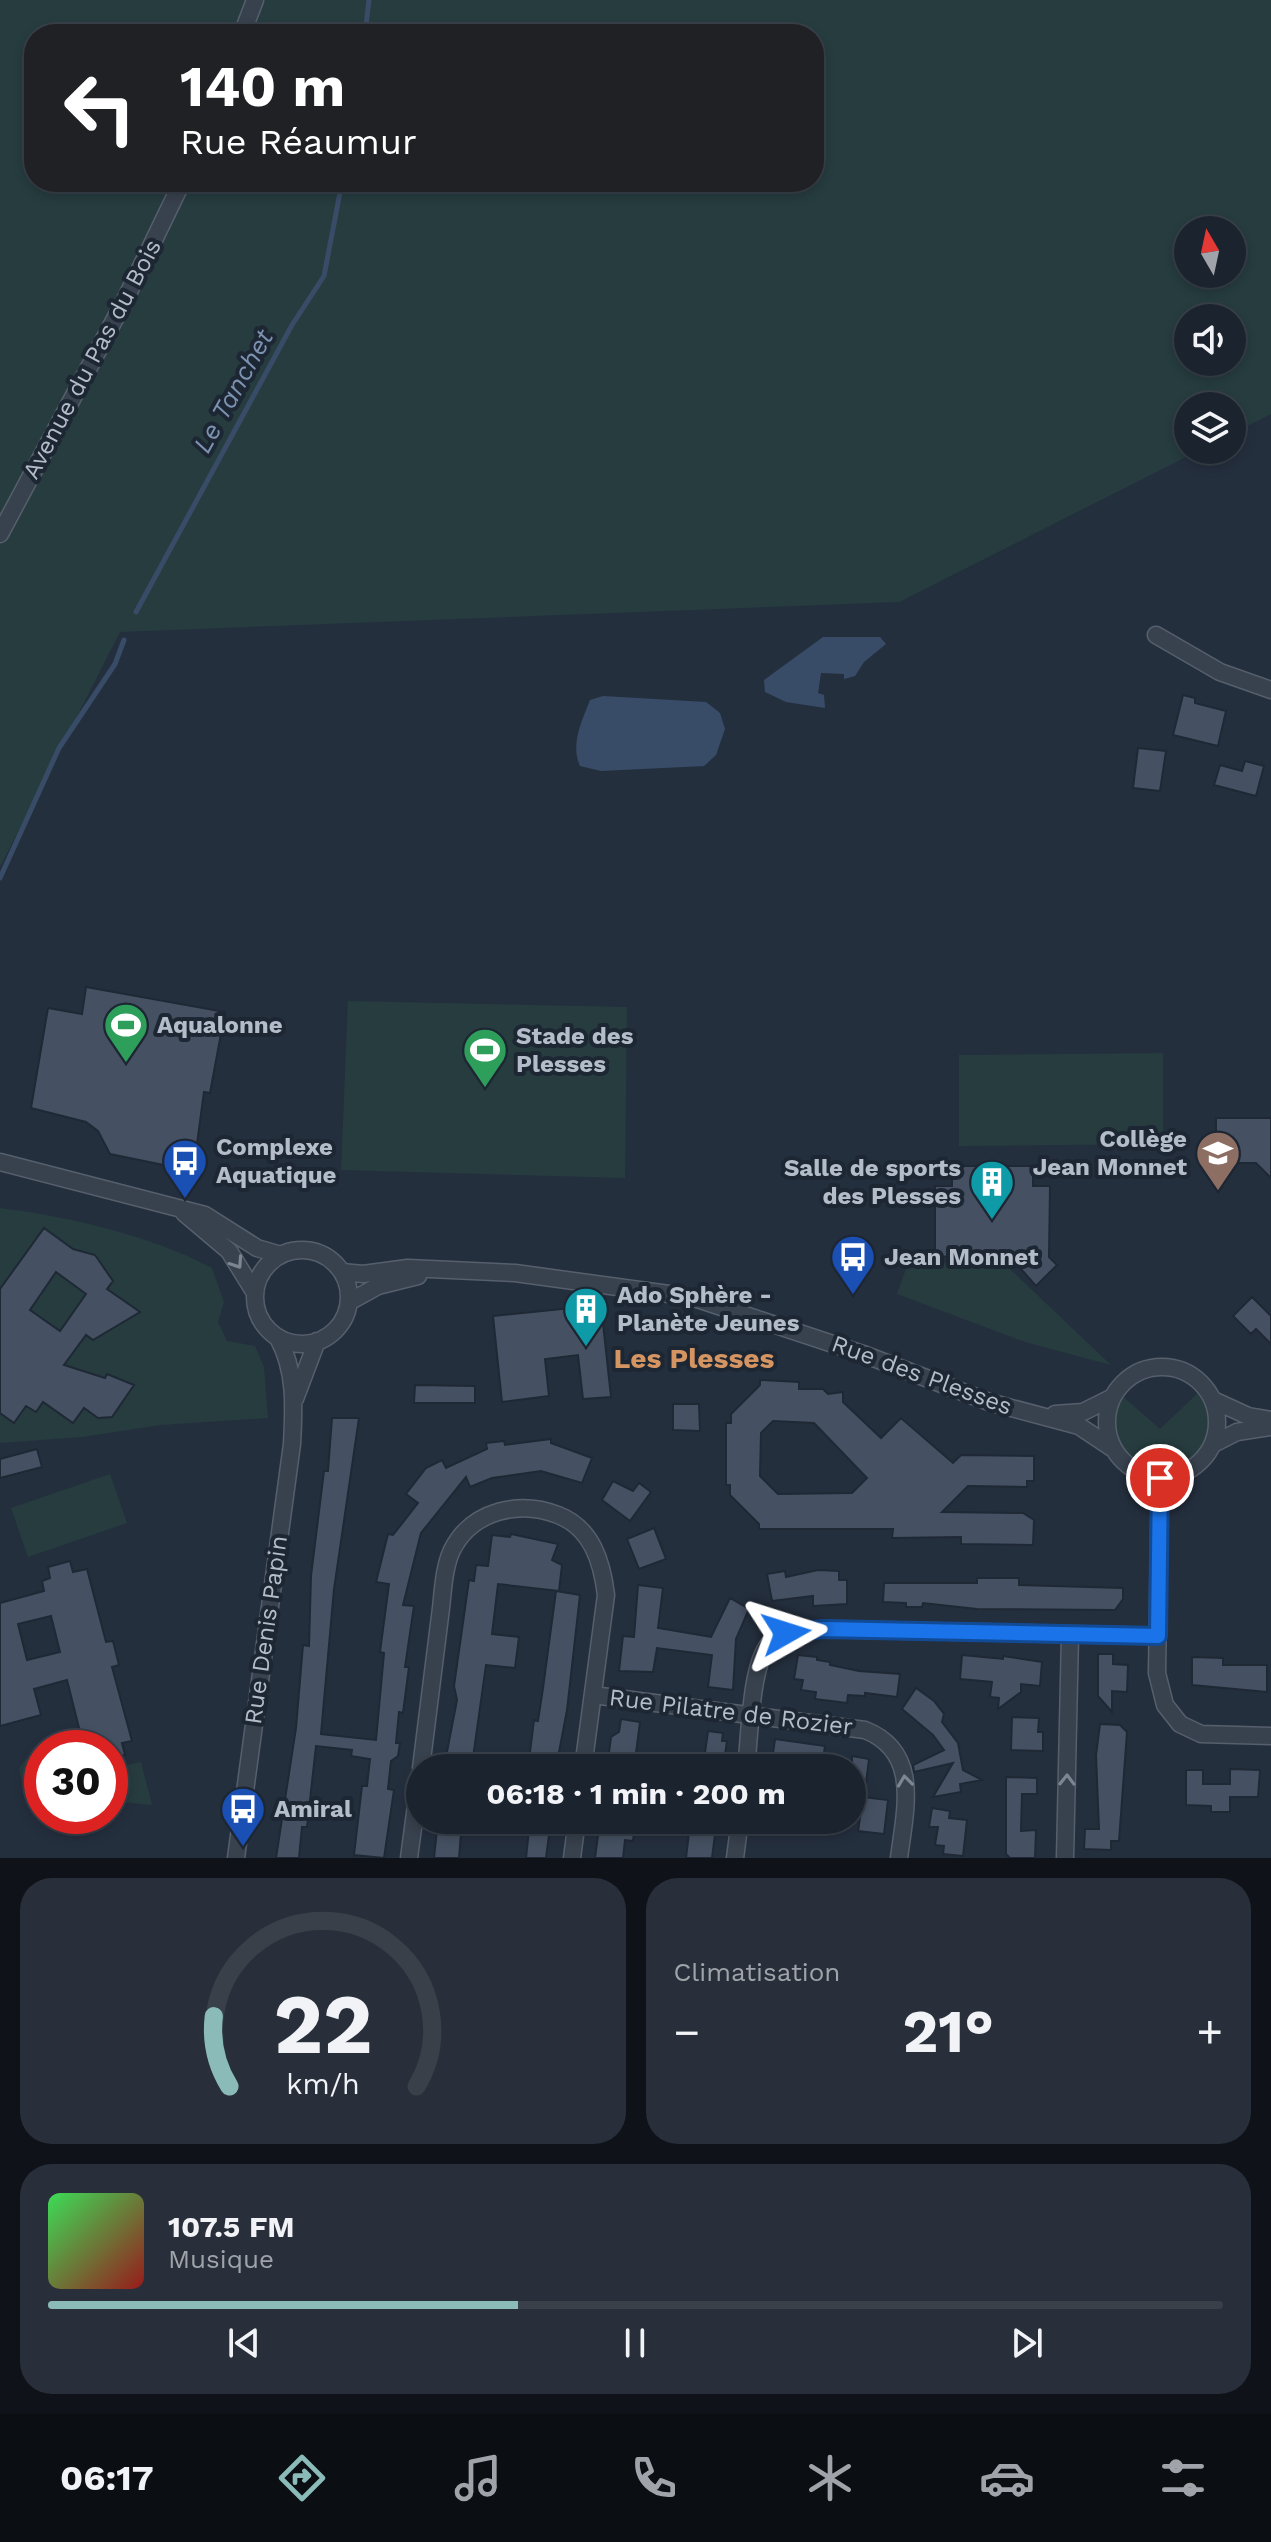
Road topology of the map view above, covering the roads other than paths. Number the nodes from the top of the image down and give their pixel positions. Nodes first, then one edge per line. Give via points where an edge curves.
1 (255, 0) edge
2 (246, 24) edge
3 (177, 192) edge
4 (0, 534) edge
5 (1156, 635) dead end
6 (1271, 690) edge
7 (0, 1162) edge
8 (183, 1212) junction
9 (281, 1255) junction
10 (342, 1272) junction
11 (435, 1272) junction
12 (255, 1293) junction
13 (349, 1302) junction
14 (278, 1338) junction
15 (317, 1341) junction
16 (1111, 1398) junction
17 (1213, 1400) junction
18 (294, 1401) junction
19 (1034, 1414) junction
20 (1271, 1420) edge
21 (1271, 1427) edge
22 (1213, 1444) junction
23 (1112, 1448) junction
24 (1160, 1478) junction
25 (1070, 1635) junction
26 (1158, 1636) junction
27 (593, 1695) junction
28 (752, 1715) junction
29 (1271, 1736) edge
30 (423, 1754) edge
31 (585, 1754) edge
32 (748, 1754) edge
33 (412, 1834) edge
34 (575, 1834) edge
35 (738, 1834) edge
36 (236, 1858) edge
37 (409, 1858) edge
38 (572, 1858) edge
39 (735, 1858) edge
40 (899, 1858) edge
41 (1065, 1858) edge

1 - 2 street
3 - 4 street, Avenue du Pas du Bois
5 - 6 street via 1220,672
7 - 8 street
8 - 9 street via 205,1215 257,1248
8 -> 12 street via 229,1251
9 - 10 street via 318,1252
9 - 12 street via 263,1270
10 - 11 street, Rue des Plesses
10 - 13 street
11 - 13 street, Rue des Plesses via 378,1286
11 - 19 street, Rue des Plesses via 556,1277 691,1297
12 - 14 street via 261,1321
13 - 15 street via 342,1322
14 - 15 street via 301,1344
14 - 18 street, Rue Denis Papin via 287,1356
15 - 18 street, Rue Denis Papin
16 - 17 street via 1136,1373 1161,1367 1196,1378
16 - 19 street, Rue des Plesses via 1083,1412
16 - 23 street via 1106,1423
17 - 20 street
17 - 22 street
18 - 36 street, Rue Denis Papin
19 - 23 street, Rue des Plesses via 1088,1430
21 - 22 street via 1237,1432
22 - 24 street via 1197,1465
23 - 24 street via 1132,1469
24 - 26 street
25 - 26 street
25 - 28 street via 823,1629 786,1633 762,1653
41 -> 25 street
26 - 29 street via 1157,1673 1170,1716 1201,1734
27 - 28 street, Rue Pilatre de Rozier
27 - 30 street via 606,1595 594,1546 564,1517 543,1509 497,1511 463,1535 448,1562
27 - 31 street
28 - 32 street
40 -> 28 street, Rue Pilatre de Rozier via 907,1785 890,1744 865,1730
33 - 37 street
34 - 38 street
35 - 39 street

